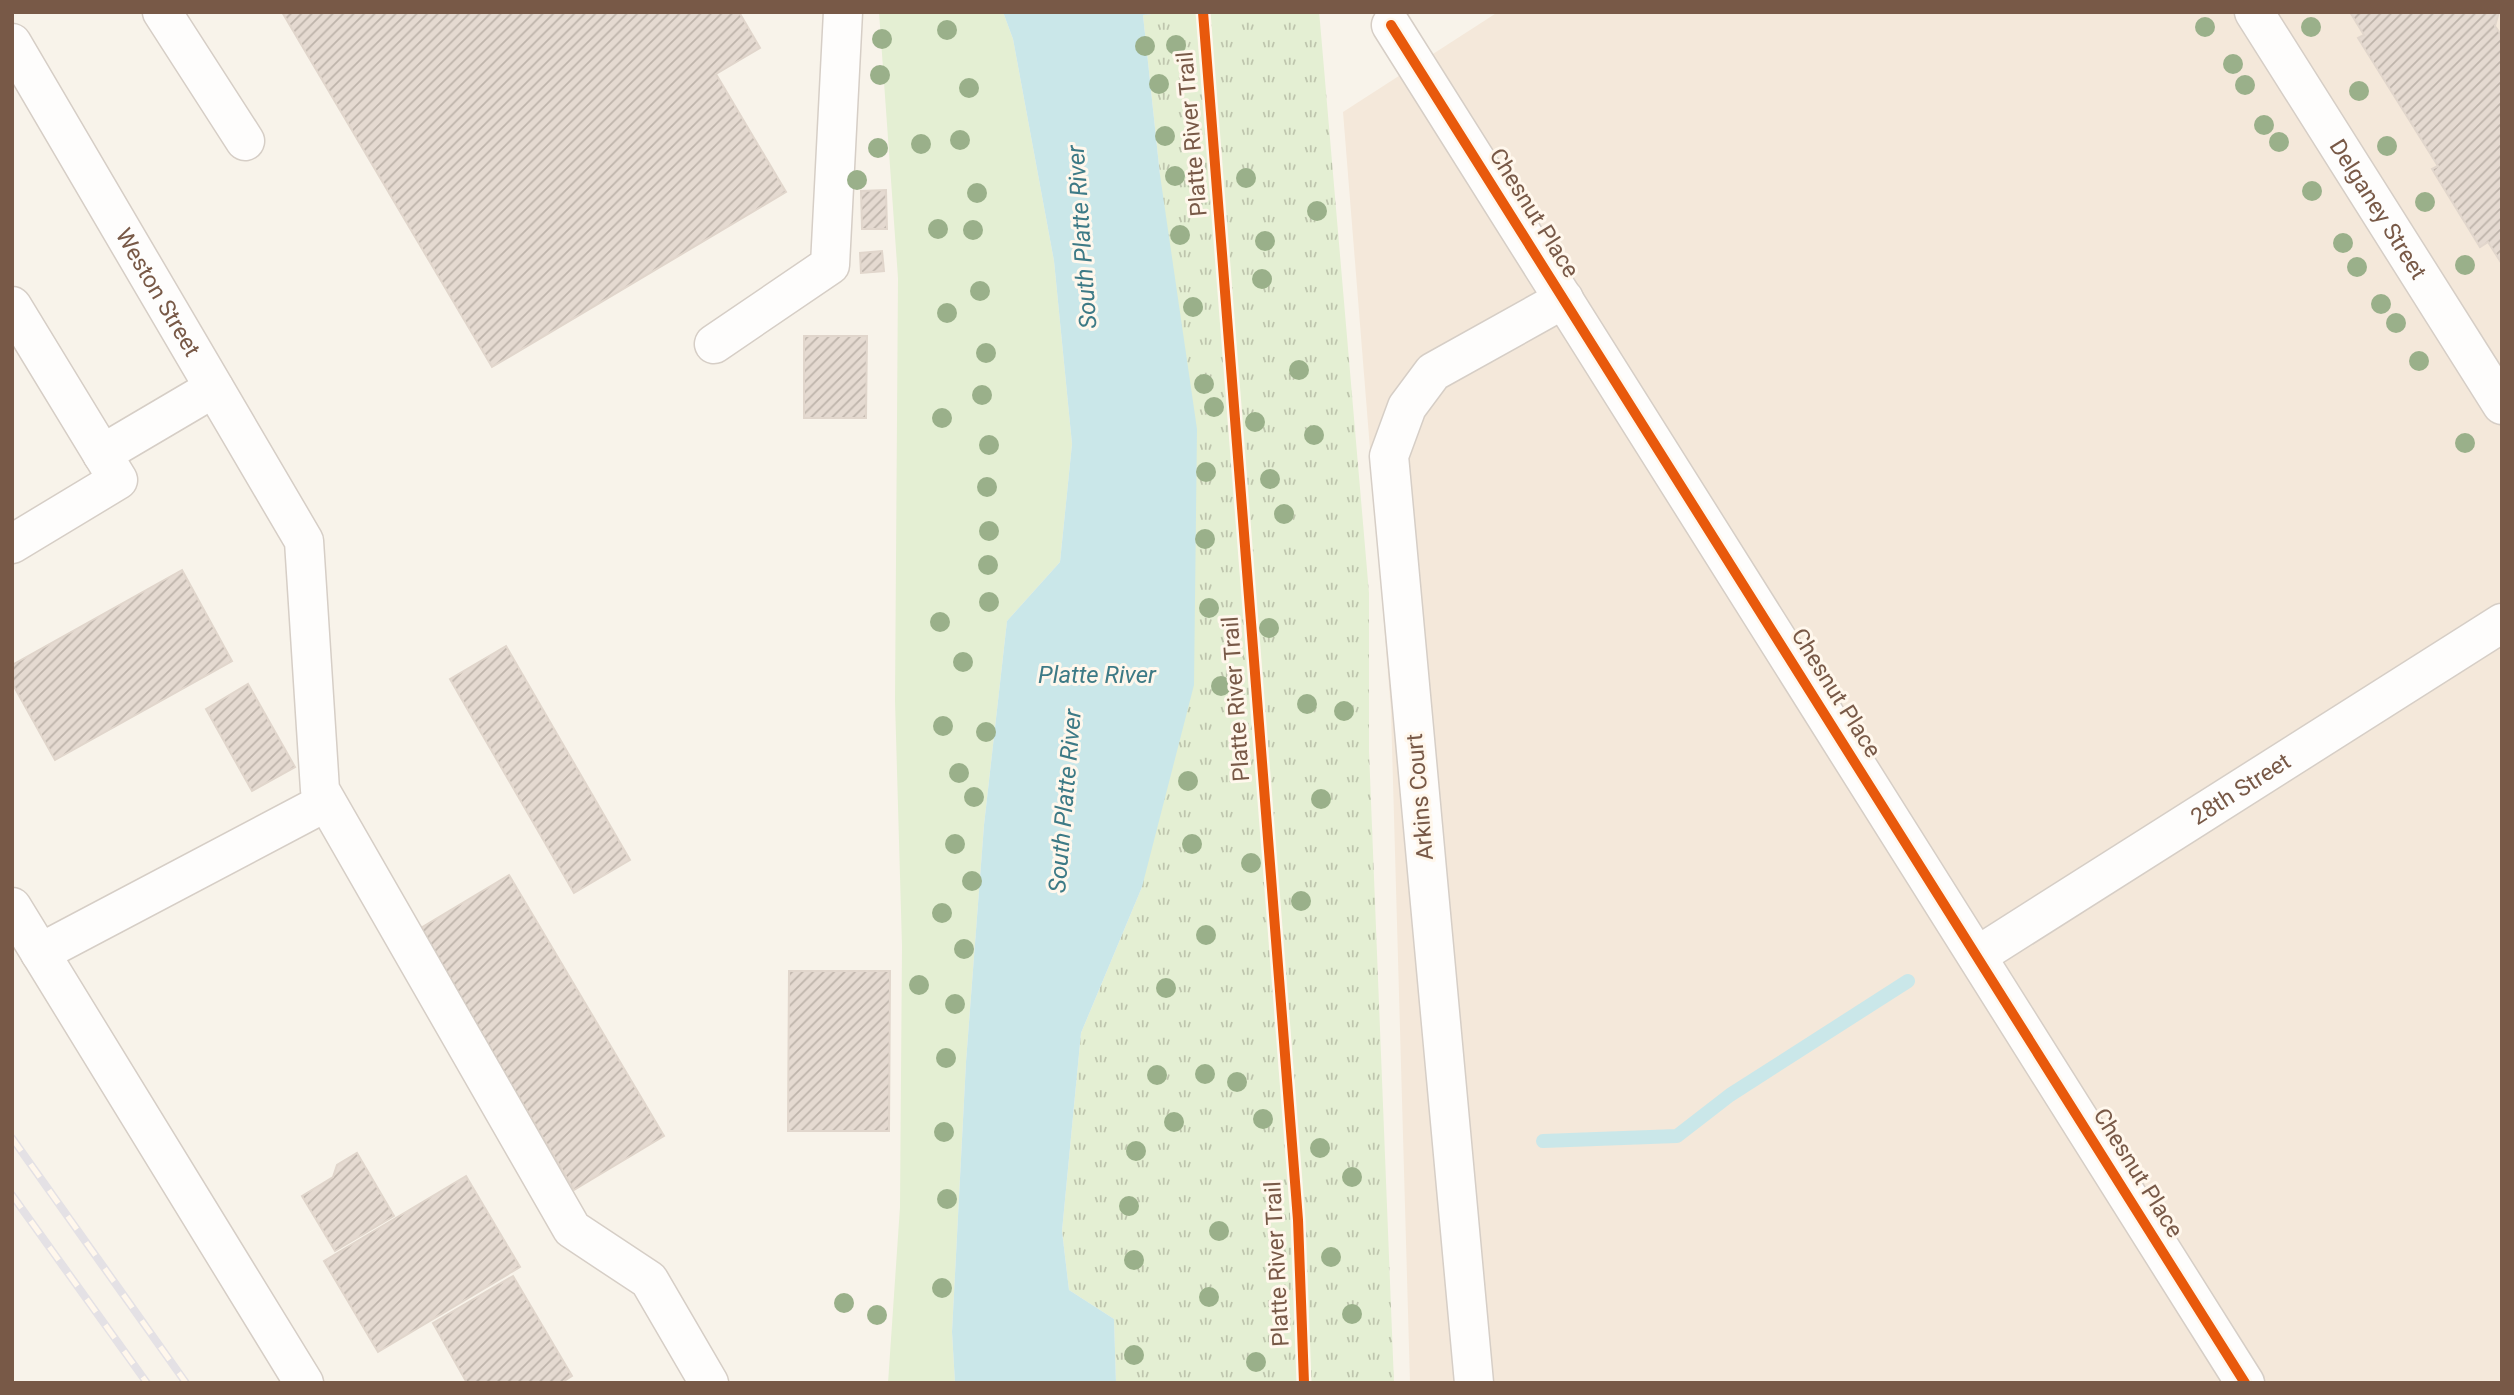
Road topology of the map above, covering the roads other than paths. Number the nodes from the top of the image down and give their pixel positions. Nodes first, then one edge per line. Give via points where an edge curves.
1 (162, 12) edge
2 (842, 12) edge
3 (2254, 12) edge
4 (1394, 17) edge
5 (12, 43) edge
6 (245, 141) dead end
7 (1564, 299) junction
8 (12, 306) edge
9 (714, 344) dead end
10 (214, 388) junction
11 (2502, 405) edge
12 (102, 454) junction
13 (12, 544) edge
14 (2502, 622) edge
15 (326, 802) junction
16 (12, 907) edge
17 (40, 953) junction
18 (1977, 956) junction
19 (303, 1383) edge
20 (709, 1383) edge
21 (1474, 1383) edge
22 (2245, 1383) edge

1 - 6 street
2 - 9 street via 830,265
3 - 11 street, Delganey Street
4 - 7 street, Chesnut Place
5 - 10 street, Weston Street
7 - 18 street, Chesnut Place
7 - 21 street, Arkins Court via 1433,372 1407,407 1389,456
8 - 12 street
10 - 12 street
10 - 15 street, Weston Street via 304,541 320,790
12 - 13 street via 118,480
14 - 18 street, 28th Street
15 - 17 street
15 - 20 street via 572,1229 649,1280
16 - 17 street
17 - 19 street
18 - 22 street, Chesnut Place

